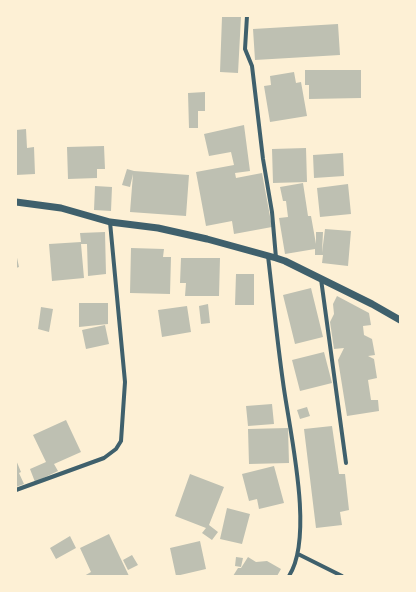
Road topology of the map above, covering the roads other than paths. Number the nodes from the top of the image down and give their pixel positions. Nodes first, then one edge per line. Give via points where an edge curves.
1 (247, 16) edge
2 (16, 202) edge
3 (110, 222) junction
4 (268, 256) junction
5 (276, 258) junction
6 (321, 279) junction
7 (400, 320) edge
8 (346, 463) dead end
9 (16, 490) edge
10 (298, 554) junction
11 (289, 576) edge
12 (342, 576) edge

1 - 5 street via 245,50 252,66
2 - 3 street via 61,208
3 - 4 street via 158,228
3 - 9 street via 125,382 121,441 116,449 104,458
4 - 5 street
4 - 10 street via 300,514
5 - 6 street
6 - 7 street
6 - 8 street
10 - 11 street
10 - 12 street

